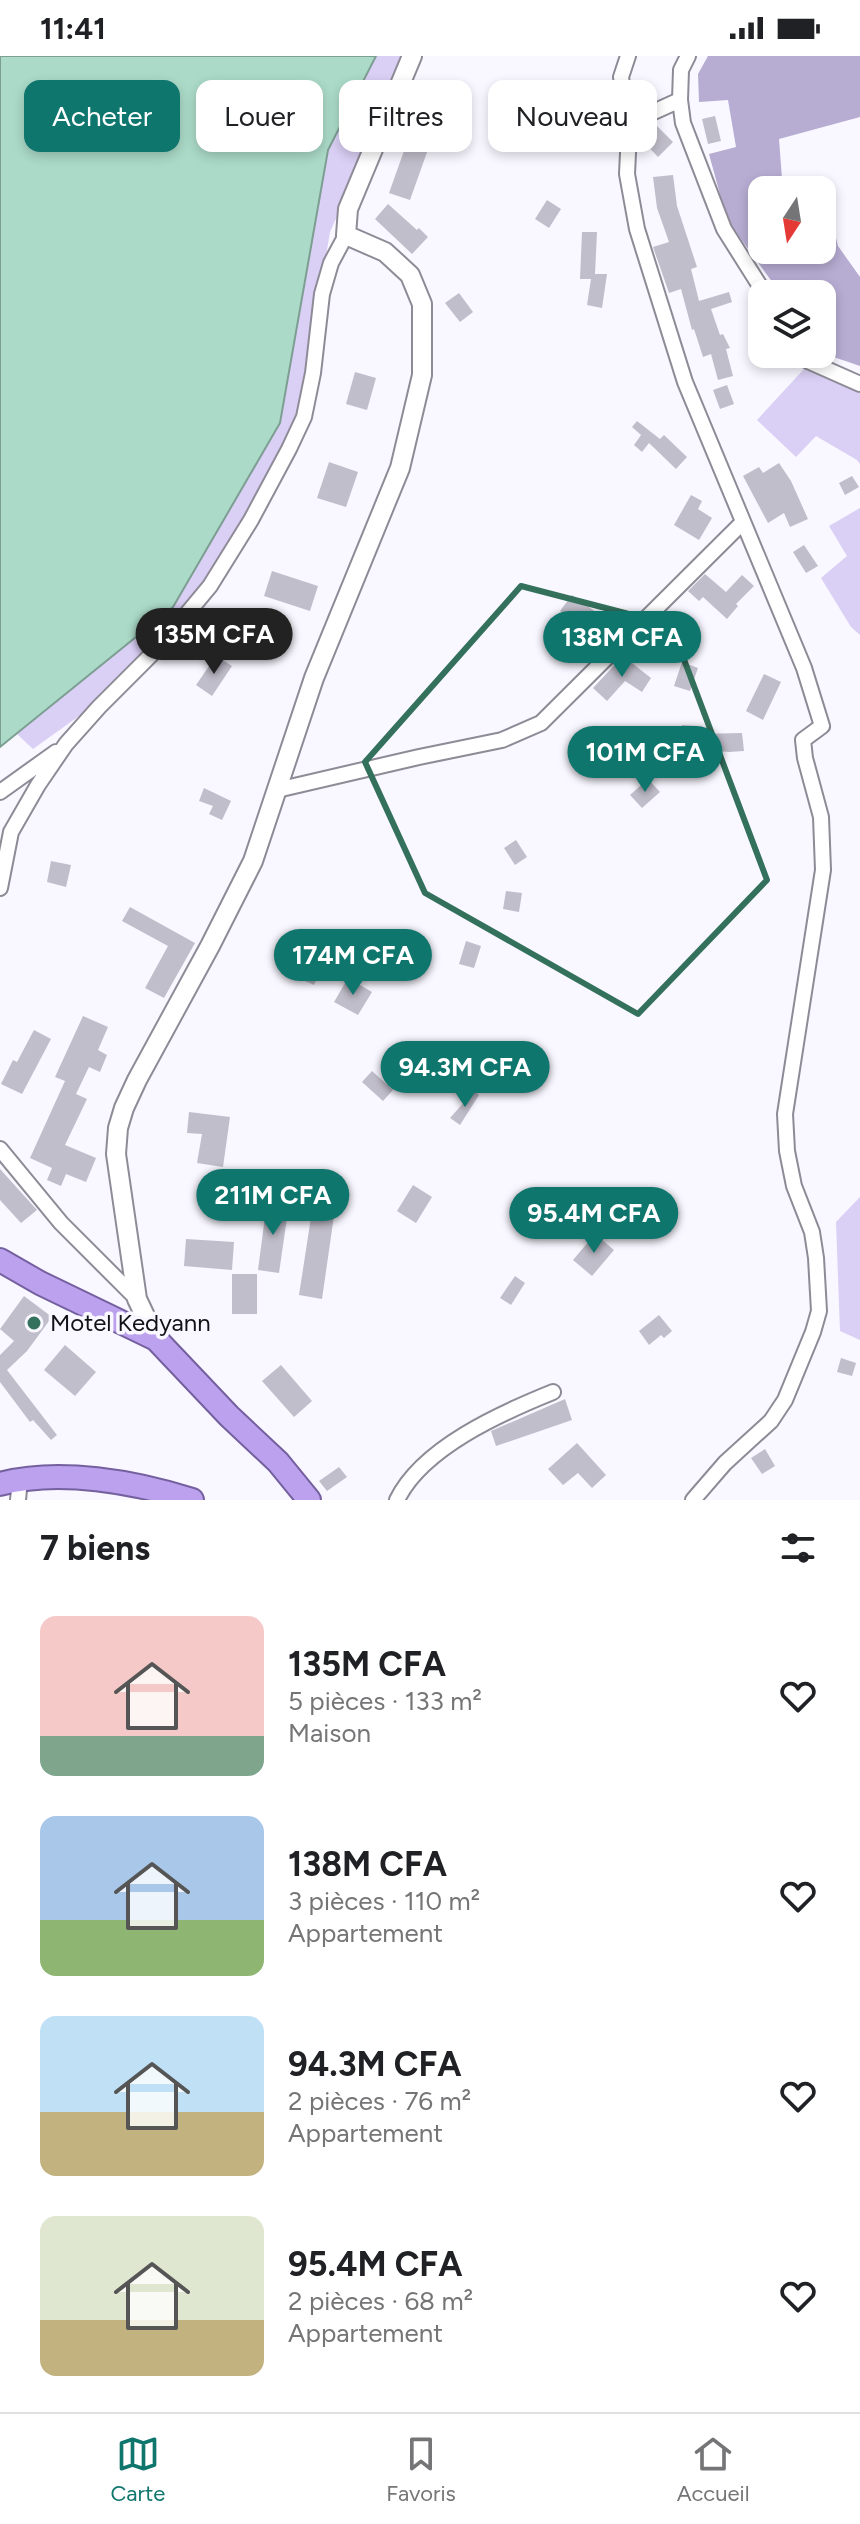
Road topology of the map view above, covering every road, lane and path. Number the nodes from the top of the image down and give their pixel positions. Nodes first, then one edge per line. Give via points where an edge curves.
1 (412, 56) edge
2 (628, 56) edge
3 (688, 56) edge
4 (621, 80) edge
5 (680, 100) junction
6 (657, 110) edge
7 (628, 152) edge
8 (346, 235) junction
9 (756, 280) edge
10 (824, 368) edge
11 (860, 384) edge
12 (743, 522) junction
13 (66, 744) junction
14 (277, 790) junction
15 (0, 792) edge
16 (0, 888) edge
17 (0, 1149) edge
18 (0, 1260) edge
19 (137, 1299) junction
20 (156, 1339) junction
21 (553, 1392) dead end
22 (13, 1488) edge
23 (192, 1500) edge
24 (309, 1500) edge
25 (397, 1500) edge
26 (693, 1500) edge

1 - 8 street via 348,209
2 - 4 street
3 - 5 street via 681,70
5 - 6 street
5 - 9 street via 683,123 724,229
7 - 12 street via 637,229 685,382
8 - 13 street via 322,294 304,417 251,520 210,586
8 - 14 street via 385,252 410,275 422,304 422,375 400,468 314,678
10 - 11 street
12 - 14 street via 541,723 502,740
12 - 26 street via 804,668 822,726 803,740 821,817 823,870 785,1114 794,1186 812,1232 819,1311 785,1400 771,1421
13 - 15 street
13 - 16 street via 11,832
14 - 19 street via 253,861 137,1080 118,1128 116,1154
17 - 19 street via 61,1223
18 - 20 highway
19 - 20 street
20 - 24 highway
21 - 25 street via 501,1413 452,1445 409,1477
22 - 23 highway via 75,1479 125,1482

